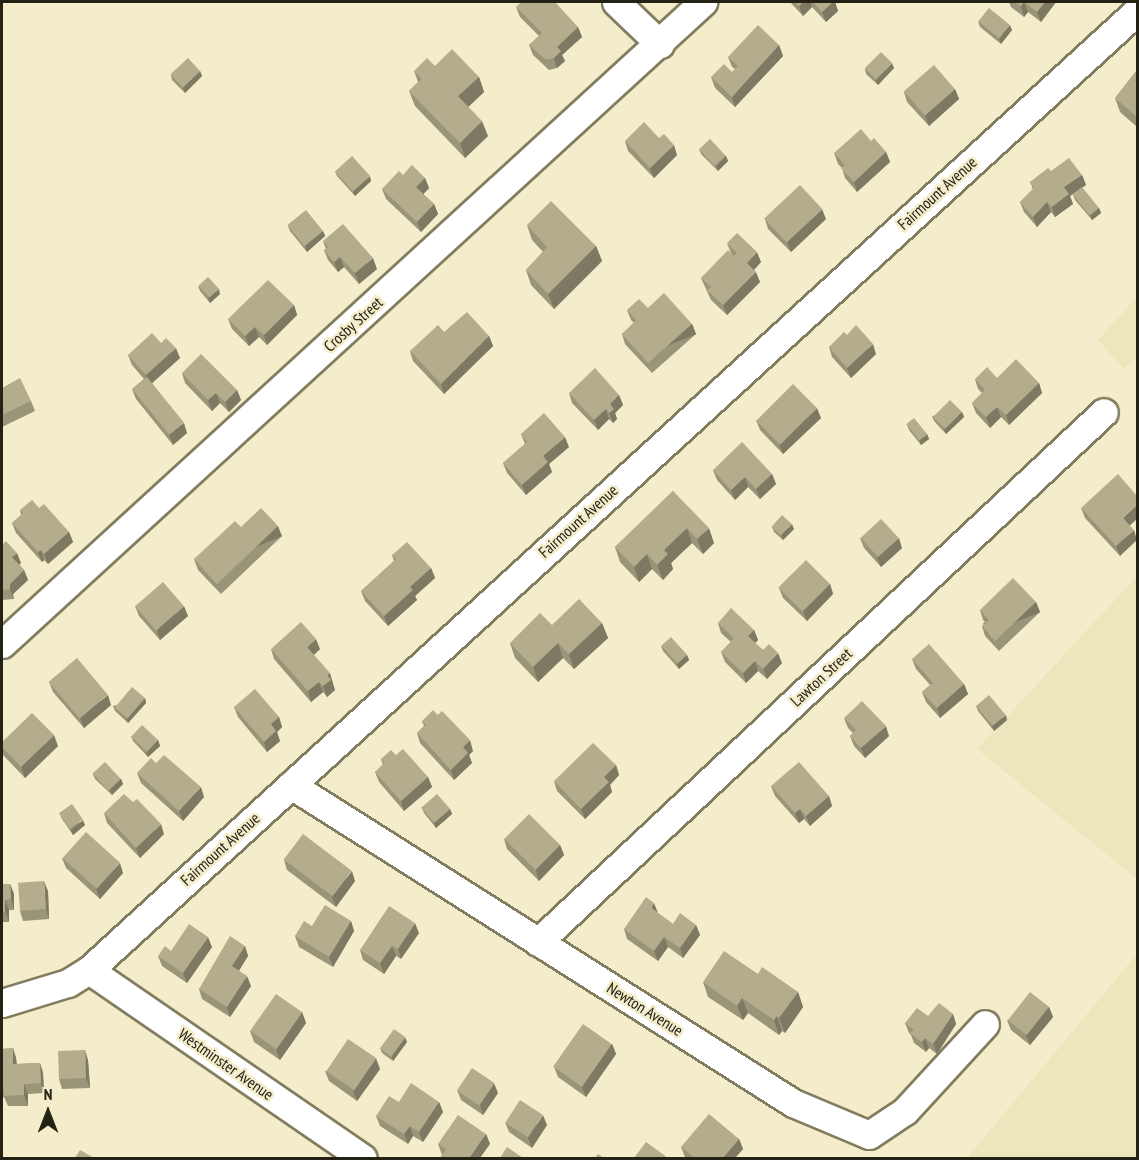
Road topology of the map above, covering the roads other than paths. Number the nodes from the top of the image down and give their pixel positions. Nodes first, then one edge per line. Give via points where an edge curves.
1 (616, 2) edge
2 (703, 2) edge
3 (1137, 10) edge
4 (660, 44) junction
5 (1104, 412) dead end
6 (2, 644) edge
7 (291, 785) junction
8 (538, 942) junction
9 (89, 970) junction
10 (2, 1003) edge
11 (985, 1024) dead end
12 (363, 1158) edge

1 - 4 street
2 - 4 street, Crosby Street
3 - 7 street, Fairmount Avenue
4 - 6 street, Crosby Street
5 - 8 street, Lawton Street
7 - 8 street, Newton Avenue
7 - 9 street, Fairmount Avenue
8 - 11 street, Newton Avenue via 793,1103 869,1135 905,1111
9 - 10 street, Fairmount Avenue via 68,983
9 - 12 street, Westminster Avenue

